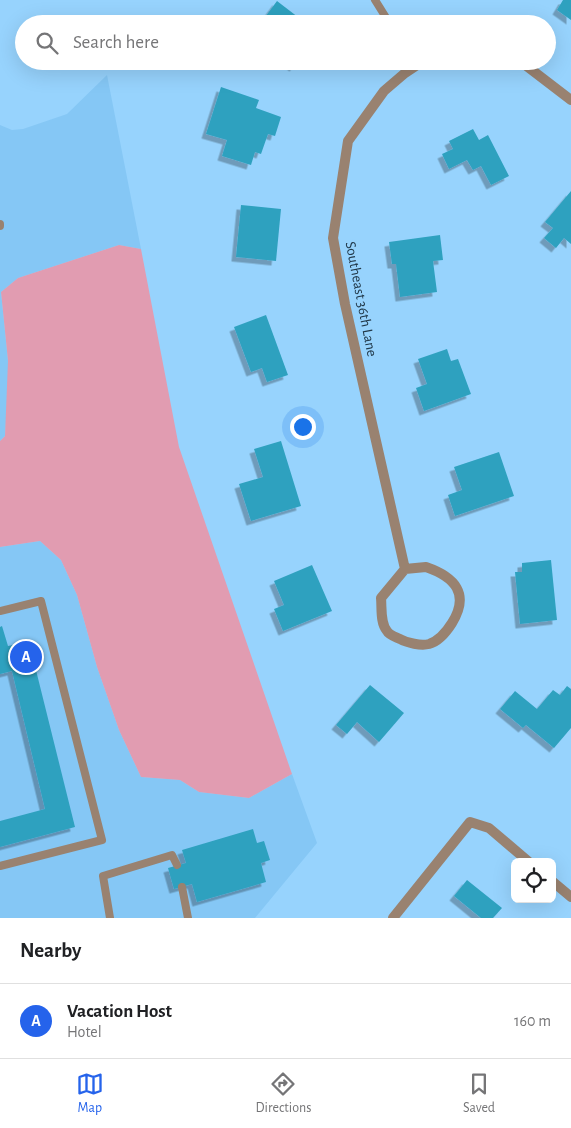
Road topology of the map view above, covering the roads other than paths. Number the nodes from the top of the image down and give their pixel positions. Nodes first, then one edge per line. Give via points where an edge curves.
1 (375, 0) edge
2 (384, 15) edge
3 (410, 70) edge
4 (532, 70) edge
5 (571, 100) edge
6 (405, 569) junction
7 (0, 611) edge
8 (524, 858) edge
9 (0, 866) edge
10 (177, 866) dead end
11 (556, 884) edge
12 (182, 887) dead end
13 (571, 897) edge
14 (110, 918) edge
15 (188, 918) edge
16 (393, 918) edge

1 - 2 lane
3 - 6 street, Southeast 36th Lane via 384,92 348,141 333,238
4 - 5 street
6 - 6 street via 381,598 382,622 387,632 408,643 429,644 449,628 457,616 461,598 442,572 426,567
7 - 9 lane via 41,601 102,840
8 - 16 street via 489,828 470,822
10 - 14 lane via 172,855 103,876
11 - 13 street
12 - 15 lane

